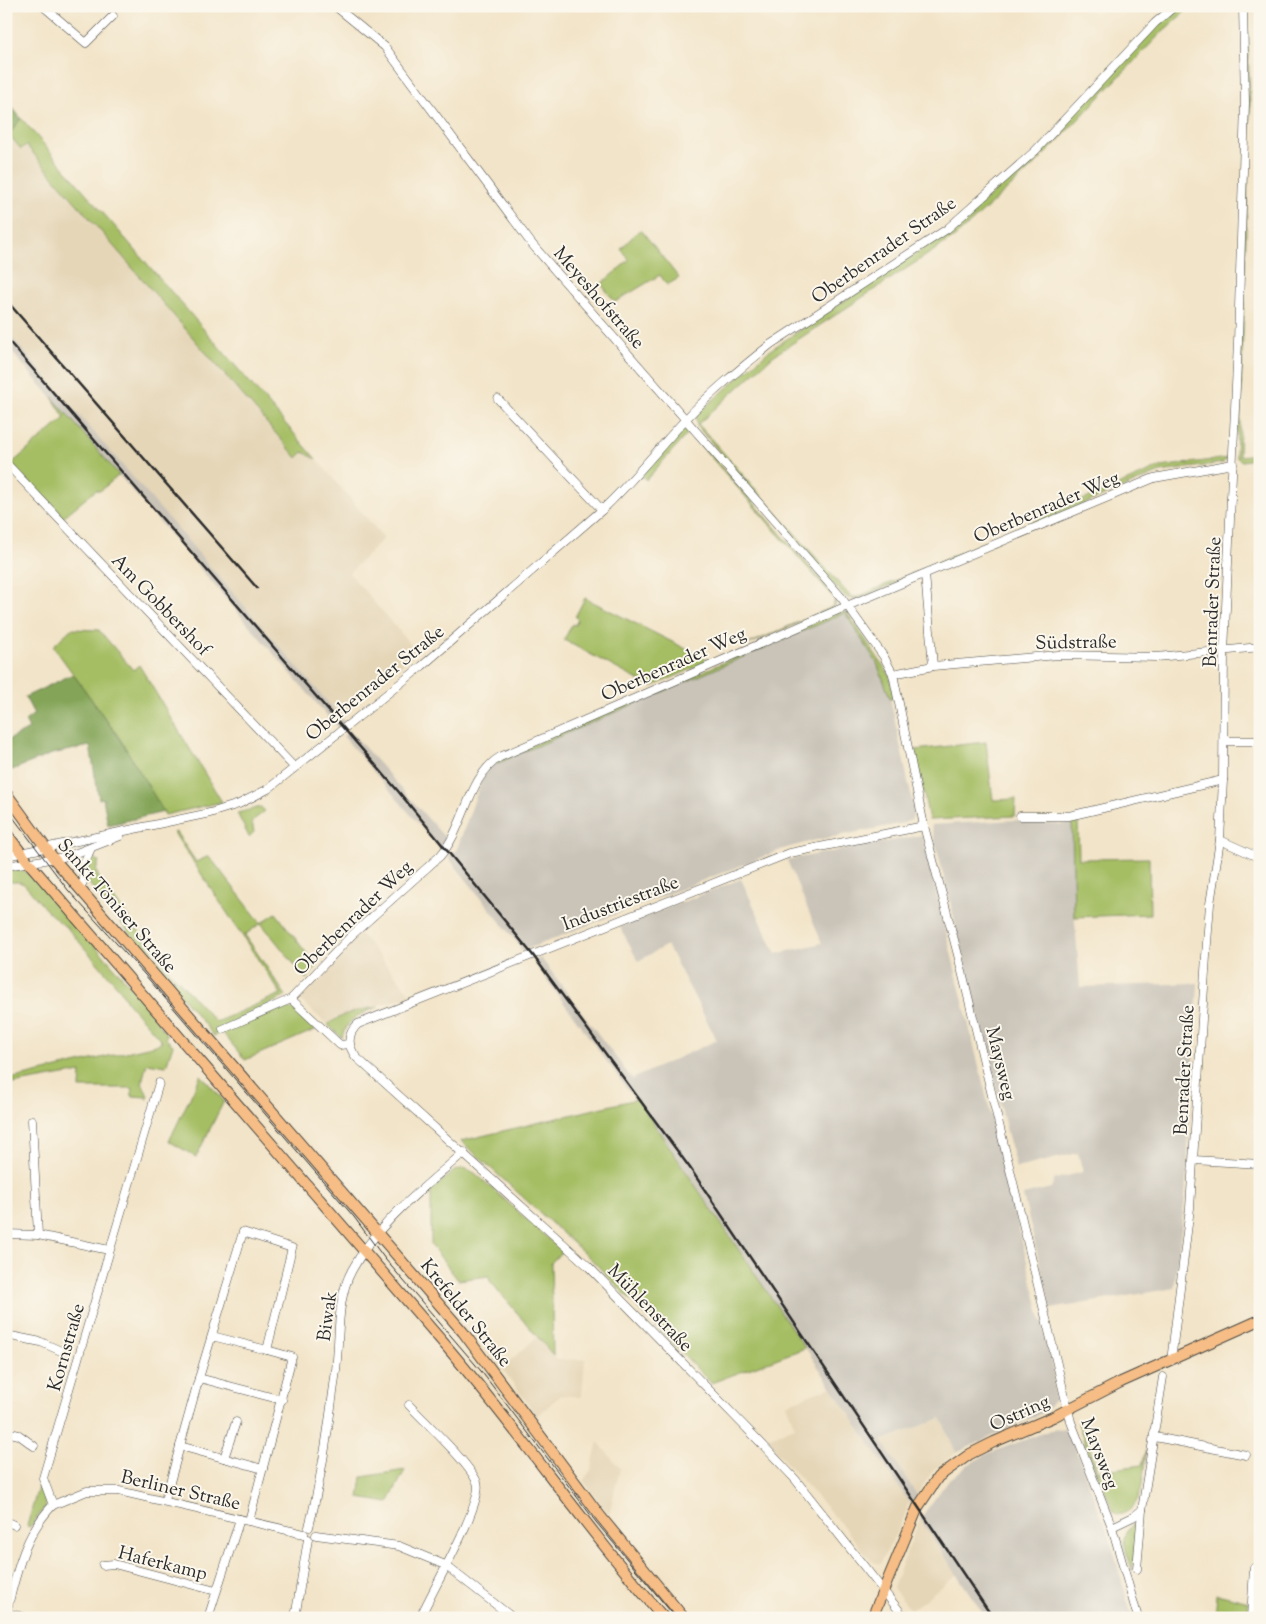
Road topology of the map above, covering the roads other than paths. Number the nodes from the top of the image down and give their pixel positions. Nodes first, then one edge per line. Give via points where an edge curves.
1 (43, 6) edge
2 (335, 6) edge
3 (1175, 6) edge
4 (1243, 6) edge
5 (113, 16) dead end
6 (498, 399) dead end
7 (685, 419) junction
8 (6, 463) edge
9 (1233, 464) junction
10 (602, 510) junction
11 (925, 576) junction
12 (849, 609) junction
13 (1260, 647) edge
14 (1224, 652) junction
15 (933, 666) junction
16 (893, 674) junction
17 (1224, 741) junction
18 (1260, 741) edge
19 (294, 767) junction
20 (1223, 780) junction
21 (6, 793) edge
22 (1020, 816) dead end
23 (924, 826) junction
24 (138, 829) junction
25 (6, 833) edge
26 (1220, 840) junction
27 (46, 848) junction
28 (90, 848) junction
29 (21, 853) junction
30 (6, 856) edge
31 (1260, 858) edge
32 (54, 859) junction
33 (29, 863) junction
34 (6, 866) edge
35 (80, 888) junction
36 (291, 999) junction
37 (223, 1030) dead end
38 (209, 1038) joint
39 (349, 1044) junction
40 (190, 1047) joint
41 (159, 1083) dead end
42 (32, 1120) dead end
43 (464, 1152) junction
44 (1194, 1160) junction
45 (1260, 1164) edge
46 (378, 1233) junction
47 (6, 1234) edge
48 (38, 1235) junction
49 (109, 1250) junction
50 (364, 1252) junction
51 (1260, 1320) edge
52 (6, 1335) edge
53 (212, 1336) junction
54 (268, 1350) junction
55 (61, 1351) dead end
56 (1171, 1361) junction
57 (1163, 1377) dead end
58 (199, 1378) junction
59 (282, 1400) junction
60 (409, 1405) dead end
61 (1068, 1409) junction
62 (236, 1422) dead end
63 (6, 1432) edge
64 (1155, 1437) junction
65 (34, 1446) dead end
66 (180, 1446) junction
67 (1246, 1455) dead end
68 (224, 1458) junction
69 (263, 1469) junction
70 (165, 1500) junction
71 (53, 1505) junction
72 (1142, 1510) junction
73 (240, 1519) junction
74 (249, 1521) junction
75 (1112, 1527) junction
76 (309, 1534) junction
77 (103, 1565) dead end
78 (445, 1565) junction
79 (1254, 1568) dead end
80 (1136, 1569) dead end
81 (884, 1590) junction
82 (216, 1591) junction
83 (6, 1613) edge
84 (1254, 1615) edge
85 (27, 1618) edge
86 (208, 1618) edge
87 (295, 1618) edge
88 (420, 1618) edge
89 (513, 1618) edge
90 (664, 1618) edge
91 (684, 1618) edge
92 (872, 1618) edge
93 (905, 1618) edge
94 (1138, 1618) edge

1 - 5 street via 86,43
2 - 7 street, Meyeshofstraße via 385,47 532,243
3 - 7 street, Oberbenrader Straße via 1155,23 1035,151 947,229 771,344
4 - 9 street, Benrader Straße via 1245,103
6 - 10 street
7 - 10 street, Oberbenrader Straße
7 - 12 street, Meyeshofstraße
8 - 19 street, Am Gobbershof
9 - 11 street, Oberbenrader Weg via 1154,478
9 - 14 street, Benrader Straße
10 - 19 street, Oberbenrader Straße via 422,666
11 - 12 street, Oberbenrader Weg
11 - 15 street
12 - 16 street, Maysweg
12 - 36 street, Oberbenrader Weg via 488,764 447,849 352,935
13 - 14 street, Südstraße
14 - 15 street, Südstraße via 1157,657 1058,655
14 - 17 street, Benrader Straße
15 - 16 street, Südstraße
16 - 23 street, Maysweg
17 - 18 street
17 - 20 street, Benrader Straße
19 - 24 street, Oberbenrader Straße via 268,789 239,804
20 - 22 street via 1069,816
20 - 26 street, Benrader Straße
21 - 27 main road, Sankt Töniser Straße
23 - 39 street, Industriestraße via 790,853 358,1024 351,1030
23 - 61 street, Maysweg
24 - 27 street, Oberbenrader Straße
24 - 28 street, Oberbenrader Straße
25 - 29 main road, Sankt Töniser Straße
26 - 31 street
26 - 44 street, Benrader Straße via 1206,956
27 - 29 street, Oberbenrader Straße
27 - 32 main road, Sankt Töniser Straße
28 - 32 street, Oberbenrader Straße
28 - 35 street via 82,867 84,880
29 - 30 street, Oberbenrader Straße
29 - 33 main road, Sankt Töniser Straße
32 - 33 street, Oberbenrader Straße
32 - 35 main road, Sankt Töniser Straße
33 - 34 street, Oberbenrader Straße
33 - 40 main road, Sankt Töniser Straße
35 - 38 main road, Sankt Töniser Straße
36 - 37 street, Oberbenrader Weg
36 - 39 street via 340,1045
38 - 46 main road, Krefelder Straße
39 - 43 street, Mühlenstraße via 356,1057
40 - 50 main road, Krefelder Straße
41 - 49 street, Kornstraße
42 - 48 street
43 - 46 street, Biwak
43 - 81 street, Mühlenstraße via 588,1266 760,1442 795,1479
44 - 45 street
44 - 56 street, Benrader Straße
46 - 50 street, Biwak
46 - 91 main road, Krefelder Straße via 478,1350 589,1502
47 - 48 street
48 - 49 street
49 - 71 street, Kornstraße via 43,1478
50 - 76 street, Biwak via 349,1276 342,1298 336,1370
50 - 90 main road, Krefelder Straße via 489,1398 605,1548
51 - 56 main road, Ostring
52 - 55 street via 41,1342
53 - 54 street
53 - 54 street via 243,1232 292,1248
53 - 58 street
54 - 59 street via 292,1357
56 - 61 main road, Ostring
57 - 64 street
58 - 59 street
58 - 66 street
59 - 69 street
60 - 78 street via 477,1482 478,1492 470,1516
61 - 75 street, Maysweg
61 - 81 main road, Ostring via 970,1454 938,1477 918,1507
62 - 68 street
63 - 65 street
64 - 67 street
64 - 72 street
66 - 68 street
66 - 70 street
68 - 69 street
69 - 74 street
70 - 71 street, Berliner Straße via 105,1489 88,1491
70 - 73 street, Berliner Straße
71 - 83 street via 23,1548
72 - 75 street via 1133,1518
72 - 80 street
73 - 74 street, Berliner Straße
73 - 82 street, Haferkamp
74 - 76 street, Berliner Straße
75 - 94 street
76 - 78 street, Berliner Straße via 399,1546
76 - 87 street, Biwak
77 - 82 street, Haferkamp via 114,1564
78 - 88 street
78 - 89 street, Berliner Straße
79 - 84 street
81 - 92 main road, Ostring
81 - 93 street, Mühlenstraße
82 - 86 street, Haferkamp
83 - 85 street

